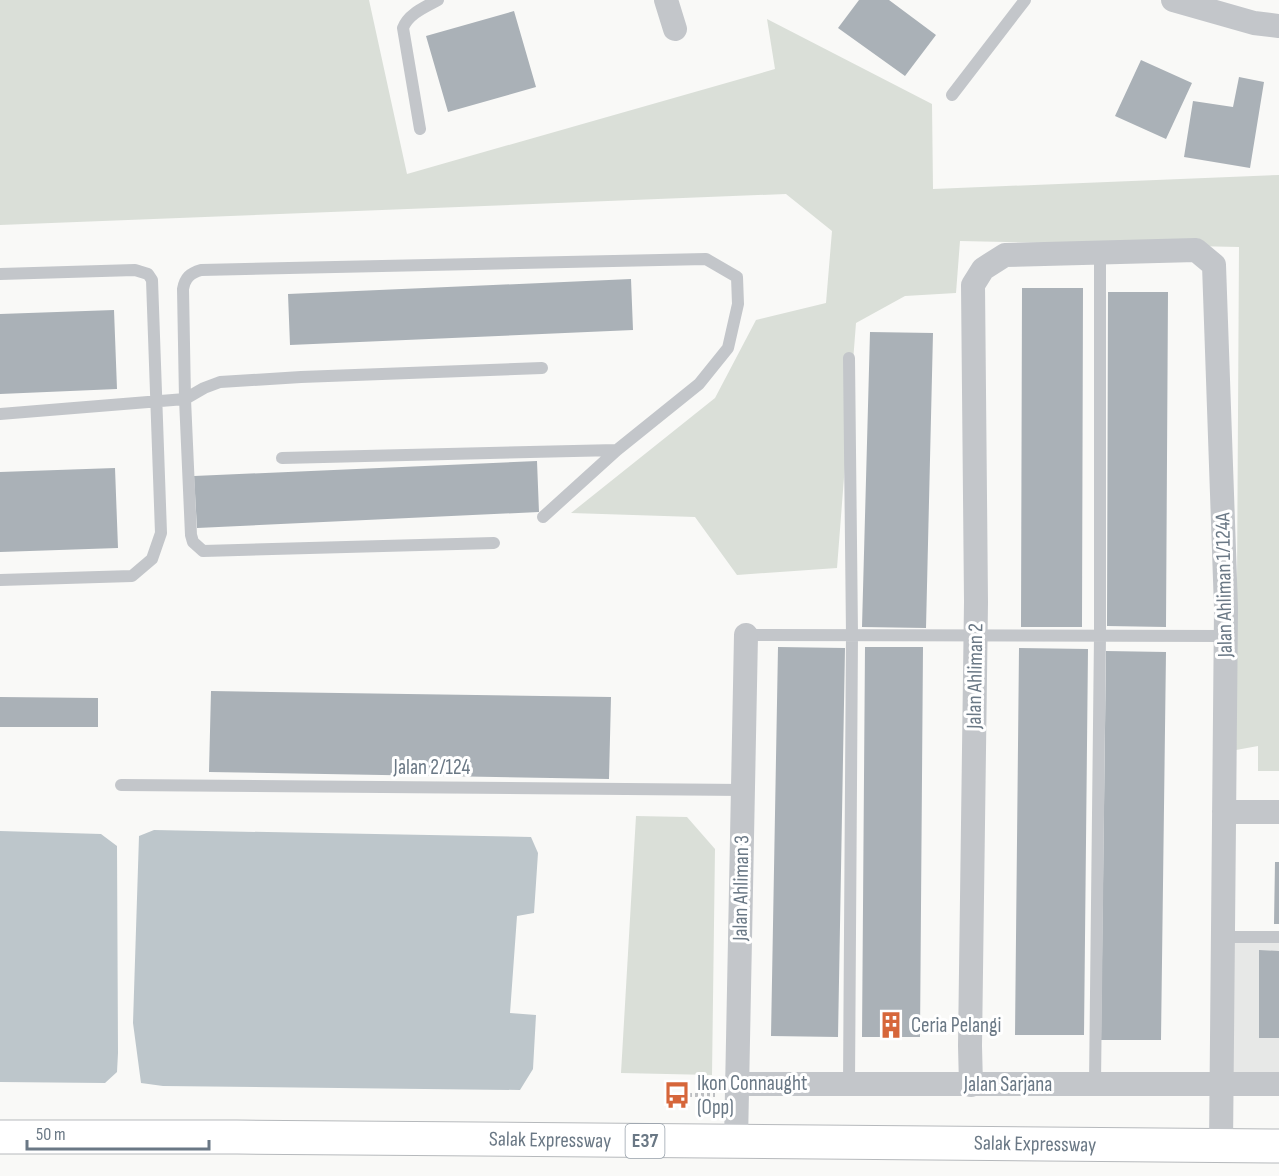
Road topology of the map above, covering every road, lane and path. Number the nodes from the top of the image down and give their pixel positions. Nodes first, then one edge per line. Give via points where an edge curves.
1 (438, 0) edge
2 (666, 0) edge
3 (1025, 0) edge
4 (1173, 0) edge
5 (1279, 26) edge
6 (675, 29) dead end
7 (952, 95) dead end
8 (420, 129) dead end
9 (1100, 254) junction
10 (982, 269) joint
11 (0, 274) edge
12 (849, 358) dead end
13 (542, 368) dead end
14 (185, 399) junction
15 (157, 403) junction
16 (0, 414) edge
17 (617, 450) junction
18 (282, 458) dead end
19 (543, 517) dead end
20 (494, 543) dead end
21 (0, 580) edge
22 (852, 634) junction
23 (746, 635) joint
24 (1100, 635) junction
25 (976, 636) junction
26 (1225, 636) junction
27 (121, 785) dead end
28 (744, 789) junction
29 (1224, 812) junction
30 (1279, 812) edge
31 (1223, 937) junction
32 (1279, 937) edge
33 (849, 1084) junction
34 (1095, 1084) junction
35 (1222, 1084) junction
36 (1279, 1084) edge
37 (971, 1085) junction
38 (737, 1089) junction
39 (676, 1095) dead end
40 (0, 1137) edge
41 (736, 1142) junction
42 (1221, 1146) junction
43 (1279, 1146) edge

1 - 8 lane via 405,21 402,35
2 - 6 street
3 - 7 lane
4 - 5 street via 1254,23
9 - 10 street, Jalan Ahliman 1/124A via 1005,255
9 - 24 lane
9 - 26 street, Jalan Ahliman 1/124A via 1196,250 1215,265
10 - 25 street, Jalan Ahliman 2 via 973,285
11 - 15 lane via 135,270 148,274 153,287
12 - 22 lane
13 - 14 lane via 220,382
14 - 15 lane
14 - 17 lane via 183,289 184,281 194,272 706,259 737,277 738,304 728,348 699,384
14 - 20 lane via 191,535 203,551
15 - 16 lane
15 - 21 lane via 161,533 152,560 132,576
17 - 18 lane
17 - 19 lane
22 - 23 lane
22 - 25 lane
22 - 33 lane
23 - 28 street, Jalan Ahliman 3
24 - 25 lane
24 - 26 lane
24 - 34 lane
25 - 37 street, Jalan Ahliman 2
26 - 29 street, Jalan Ahliman 1/124A
27 - 28 lane, Jalan 2/124
28 - 38 street, Jalan Ahliman 3
29 - 30 street
29 - 31 street, Jalan Ahliman 1/124A
31 - 32 lane
31 - 35 street, Jalan Ahliman 1/124A
33 - 37 street, Jalan Sarjana
33 - 38 street, Jalan Sarjana
34 - 35 street, Jalan Sarjana
34 - 37 street, Jalan Sarjana
35 - 36 street, Jalan Sarjana
35 - 42 street, Jalan Ahliman 1/124A
38 - 39 path
38 - 41 street, Jalan Ahliman 3
40 - 41 highway, Salak Expressway / E37
41 - 42 highway, Salak Expressway / E37
42 - 43 highway, Salak Expressway / E37

